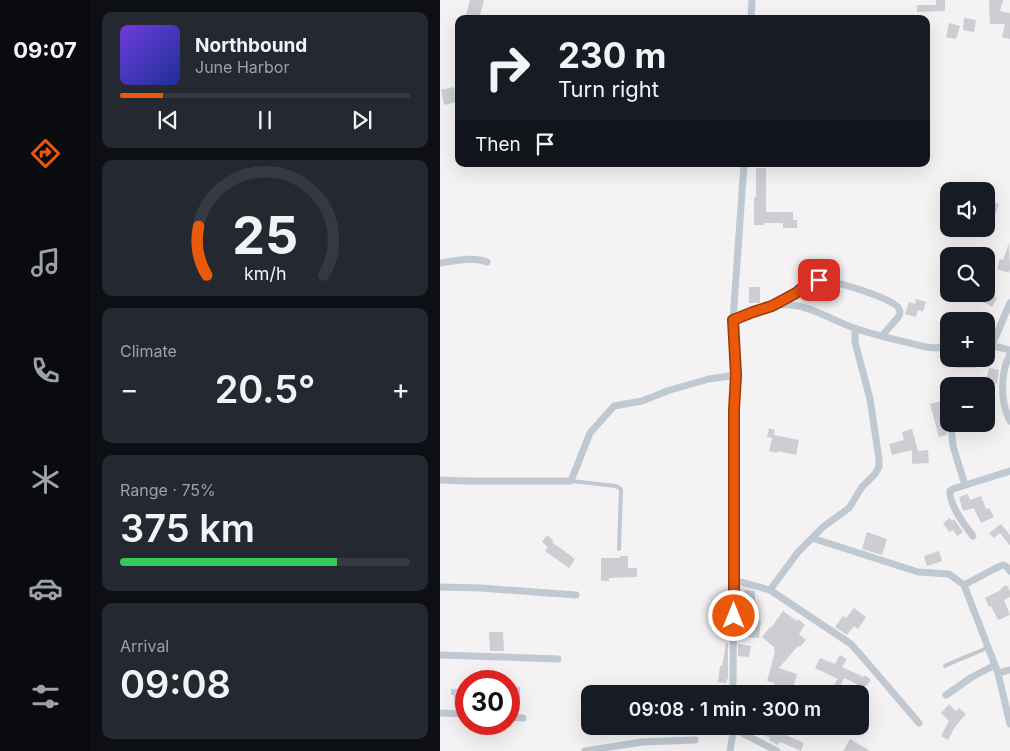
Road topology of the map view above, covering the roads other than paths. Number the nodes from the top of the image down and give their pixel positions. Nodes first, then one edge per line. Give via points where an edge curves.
1 (752, 0) edge
2 (751, 15) edge
3 (744, 167) edge
4 (487, 262) dead end
5 (440, 263) edge
6 (1010, 303) edge
7 (772, 306) junction
8 (733, 320) junction
9 (854, 328) junction
10 (995, 333) edge
11 (882, 336) junction
12 (995, 346) edge
13 (940, 347) edge
14 (1010, 350) edge
15 (1010, 354) edge
16 (736, 375) junction
17 (1010, 421) edge
18 (952, 432) edge
19 (1010, 472) edge
20 (440, 480) edge
21 (571, 481) junction
22 (965, 485) junction
23 (973, 536) dead end
24 (812, 538) junction
25 (619, 549) dead end
26 (1010, 571) edge
27 (734, 580) junction
28 (964, 585) junction
29 (440, 587) edge
30 (770, 590) junction
31 (576, 595) dead end
32 (988, 647) junction
33 (440, 654) edge
34 (558, 659) dead end
35 (996, 665) junction
36 (945, 666) dead end
37 (1010, 670) edge
38 (998, 673) junction
39 (733, 685) edge
40 (946, 695) dead end
41 (440, 713) edge
42 (455, 714) edge
43 (520, 718) edge
44 (523, 718) dead end
45 (919, 723) dead end
46 (1010, 724) edge
47 (733, 735) edge
48 (747, 735) edge
49 (695, 740) dead end
50 (585, 751) edge
51 (730, 751) edge
52 (777, 751) edge

1 - 2 street
3 - 8 street
4 - 5 street via 480,259
6 - 10 street
7 - 8 street
7 - 9 street via 793,306 812,311
7 - 11 street via 813,281 839,284 898,307 899,316
8 - 16 street
9 - 11 street
9 - 24 street via 870,399 879,467 849,508
11 - 13 street via 926,347
12 - 14 street
15 - 17 street via 1005,365 1002,400
16 - 21 street via 709,379 642,401 614,406 590,433
16 - 27 street
18 - 22 street
19 - 22 street
20 - 21 street
21 - 25 lane via 621,489
22 - 23 street via 953,489 950,495 963,524
24 - 28 street via 918,572 949,574
24 - 30 street
26 - 28 street via 1003,565
27 - 30 street
27 - 39 street
28 - 32 street
29 - 31 street
30 - 45 street via 851,644
32 - 35 street
32 - 36 lane
33 - 34 street
35 - 38 street
35 - 40 street
37 - 38 street
38 - 46 street
41 - 42 street
43 - 44 street
47 - 51 street
48 - 52 street
49 - 50 street via 642,742

